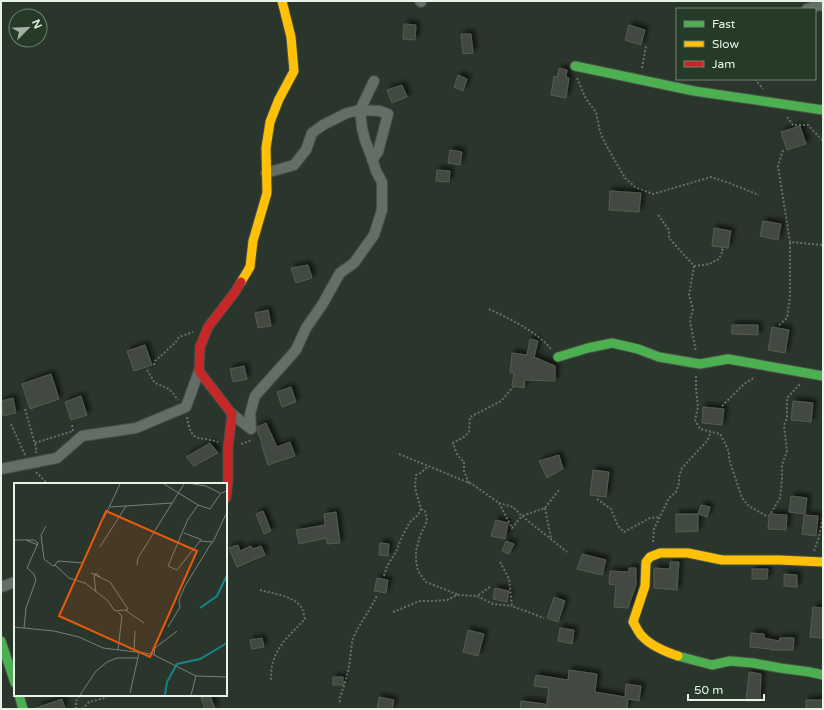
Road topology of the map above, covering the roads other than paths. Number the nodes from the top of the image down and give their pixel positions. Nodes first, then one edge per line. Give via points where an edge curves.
1 (282, 1) edge
2 (823, 6) edge
3 (810, 8) edge
4 (575, 66) road end
5 (374, 81) dead end
6 (360, 110) junction
7 (823, 110) edge
8 (372, 160) junction
9 (266, 173) junction
10 (558, 357) road end
11 (199, 371) junction
12 (823, 376) edge
13 (232, 414) junction
14 (1, 469) edge
15 (227, 494) edge
16 (823, 562) edge
17 (14, 582) edge
18 (1, 587) edge
19 (1, 641) edge
20 (823, 675) edge
21 (14, 680) edge
22 (19, 696) edge
23 (23, 709) edge

1 - 9 street via 291,37 294,71 270,122
2 - 3 street
4 - 7 street via 694,91
5 - 6 street
6 - 8 street via 362,128
6 - 8 street via 388,114 378,152
6 - 9 street via 347,113 323,125 312,133 306,150 294,164
8 - 13 street via 382,182 382,210 374,235 354,263 340,273 306,328 296,350 255,396 250,414 251,429
9 - 11 street via 267,193 253,241 250,267 235,292 208,327 200,347
10 - 12 street via 612,343 659,357 698,364 728,359
11 - 13 street
11 - 14 street via 186,407 136,428 82,436 57,458
13 - 15 street
16 - 20 street via 722,560 688,553 660,553 650,557 646,562 645,586 633,622 642,636 655,646 692,660 712,665 730,661 752,663
17 - 18 street
19 - 21 street
22 - 23 street

